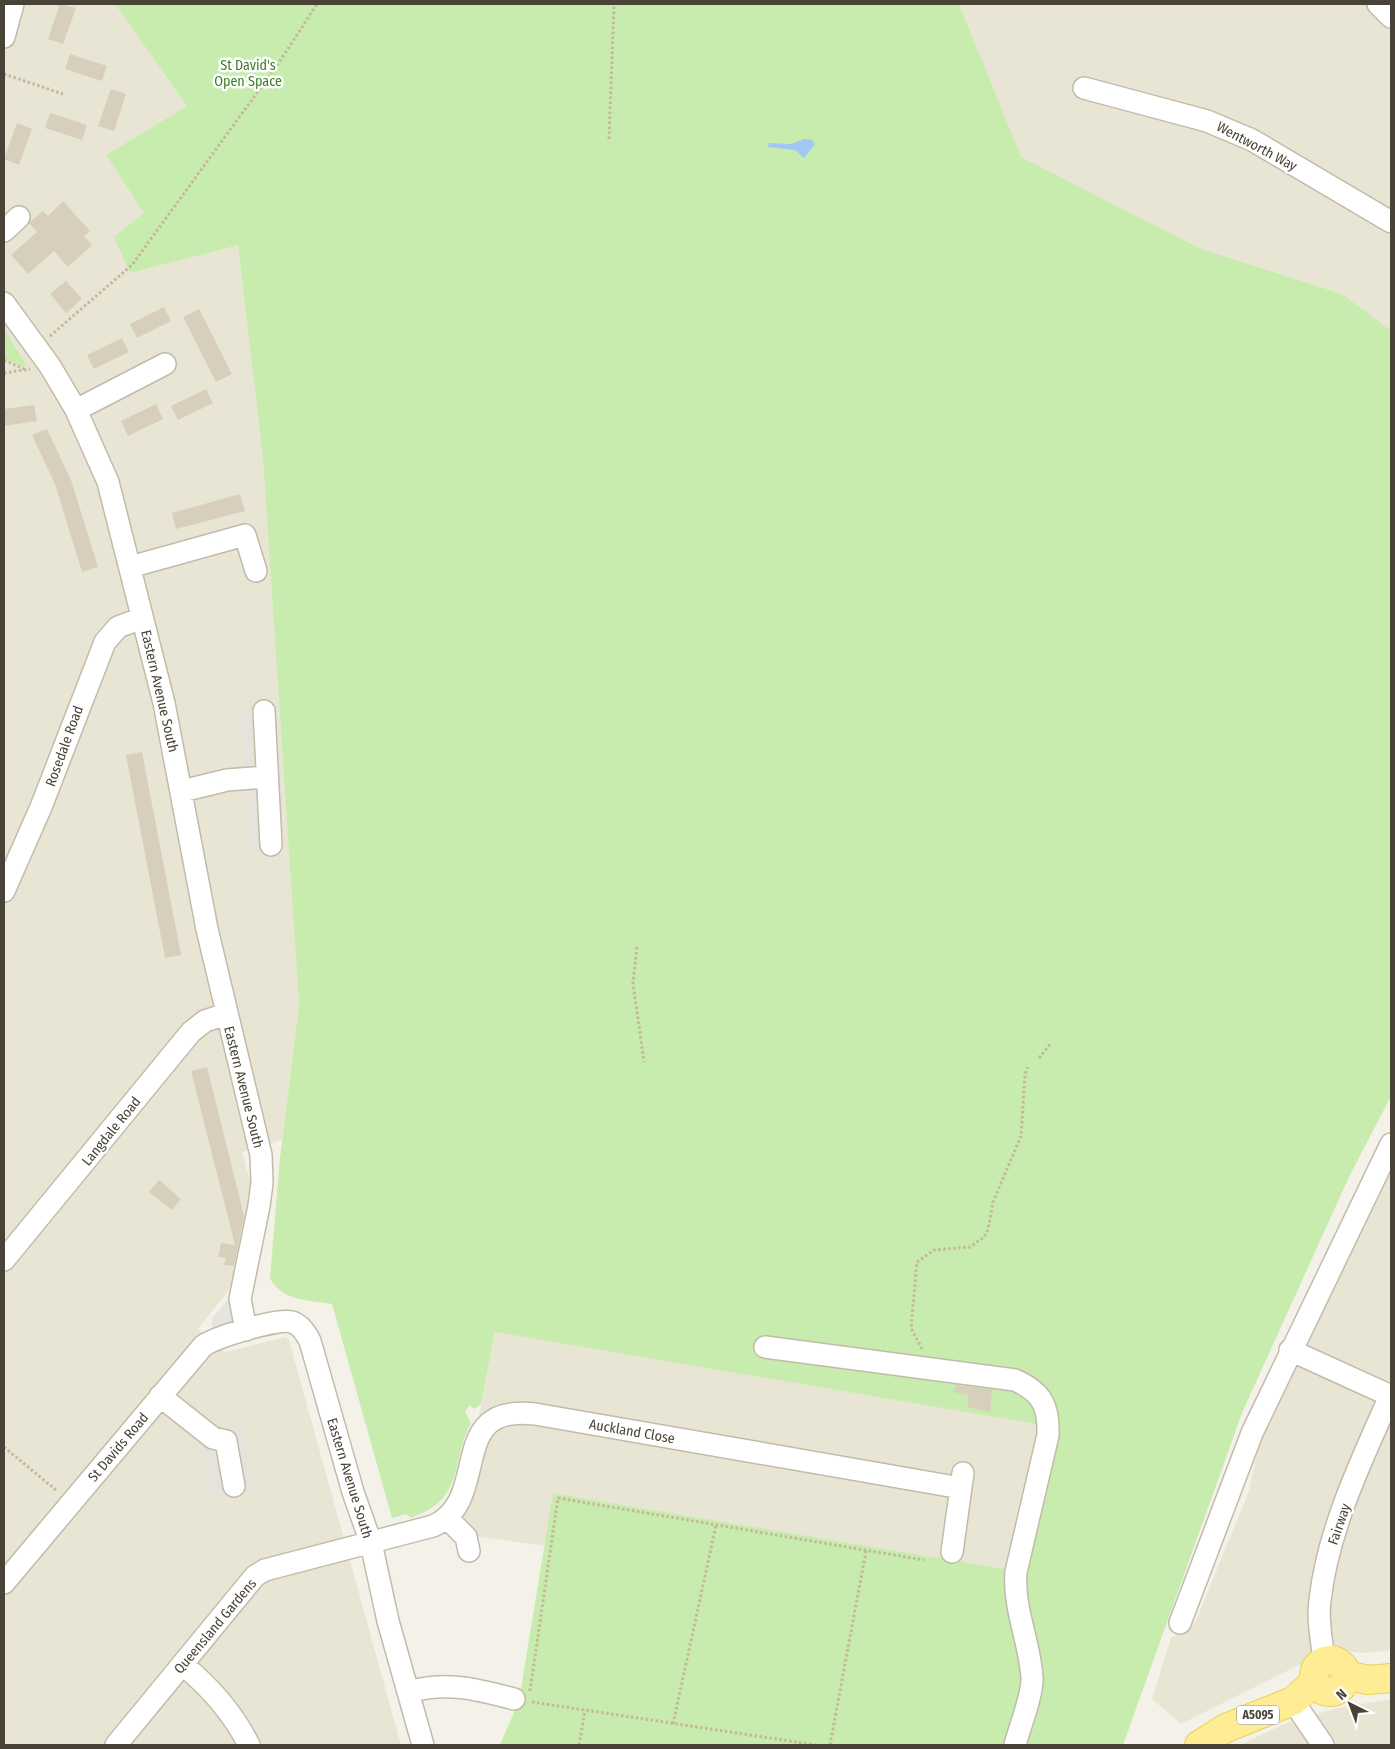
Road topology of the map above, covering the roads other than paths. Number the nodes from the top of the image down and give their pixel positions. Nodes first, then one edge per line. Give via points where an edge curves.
1 (12, 4) edge
2 (1378, 4) edge
3 (1391, 17) edge
4 (4, 37) edge
5 (1084, 88) dead end
6 (1391, 222) edge
7 (4, 301) edge
8 (165, 364) dead end
9 (76, 410) junction
10 (130, 568) junction
11 (256, 571) dead end
12 (142, 618) junction
13 (264, 711) dead end
14 (267, 777) junction
15 (182, 791) junction
16 (271, 845) dead end
17 (4, 891) edge
18 (226, 1014) junction
19 (1391, 1144) edge
20 (4, 1260) edge
21 (246, 1330) junction
22 (765, 1347) dead end
23 (1290, 1350) junction
24 (1391, 1395) edge
25 (160, 1396) junction
26 (234, 1486) dead end
27 (447, 1518) junction
28 (371, 1543) junction
29 (469, 1551) dead end
30 (952, 1552) dead end
31 (4, 1583) edge
32 (1180, 1623) dead end
33 (183, 1665) junction
34 (1328, 1673) junction
35 (1391, 1678) edge
36 (408, 1692) junction
37 (521, 1701) road end
38 (1293, 1701) junction
39 (116, 1745) edge
40 (249, 1745) edge
41 (423, 1745) edge
42 (1015, 1745) edge
43 (1199, 1745) edge
44 (1323, 1745) edge

1 - 4 street
2 - 3 street
5 - 6 street, Wentworth Way via 1207,120 1252,140
7 - 9 street, Eastern Avenue South via 50,366
8 - 9 street
9 - 10 street, Eastern Avenue South via 108,482
10 - 11 street via 245,535
10 - 12 street, Eastern Avenue South
12 - 15 street, Eastern Avenue South
12 - 17 street, Rosedale Road via 118,627 105,642 42,807
13 - 14 street
14 - 15 street via 227,780
14 - 16 street
15 - 18 street, Eastern Avenue South
18 - 20 street, Langdale Road via 205,1021 191,1032
18 - 21 street, Eastern Avenue South via 258,1139 262,1184 240,1299
19 - 23 street
21 - 25 street, St Davids Road via 216,1338 203,1346
21 - 28 street, Eastern Avenue South via 286,1321 296,1324 306,1333
22 - 42 street via 1015,1380 1038,1394 1044,1403 1048,1435 1014,1589 1032,1681
23 - 24 street
23 - 32 street via 1252,1433
24 - 34 street, Fairway via 1351,1489 1329,1553 1319,1618
25 - 26 street via 213,1438 226,1441
25 - 31 street, St Davids Road
27 - 28 street, Auckland Close via 433,1526
27 - 29 street via 466,1537
27 - 30 street, Auckland Close via 464,1495 470,1457 478,1437 492,1421 513,1413 535,1414 961,1489
28 - 33 street, Queensland Gardens via 265,1570 255,1576
28 - 36 street, Eastern Avenue South
33 - 39 street, Queensland Gardens
33 - 40 street via 217,1697
34 - 35 main road via 1368,1680
34 - 38 main road, A5095
36 - 37 street via 426,1687 460,1686
36 - 41 street, Eastern Avenue South
38 - 43 main road, A5095 via 1226,1728
38 - 44 street

